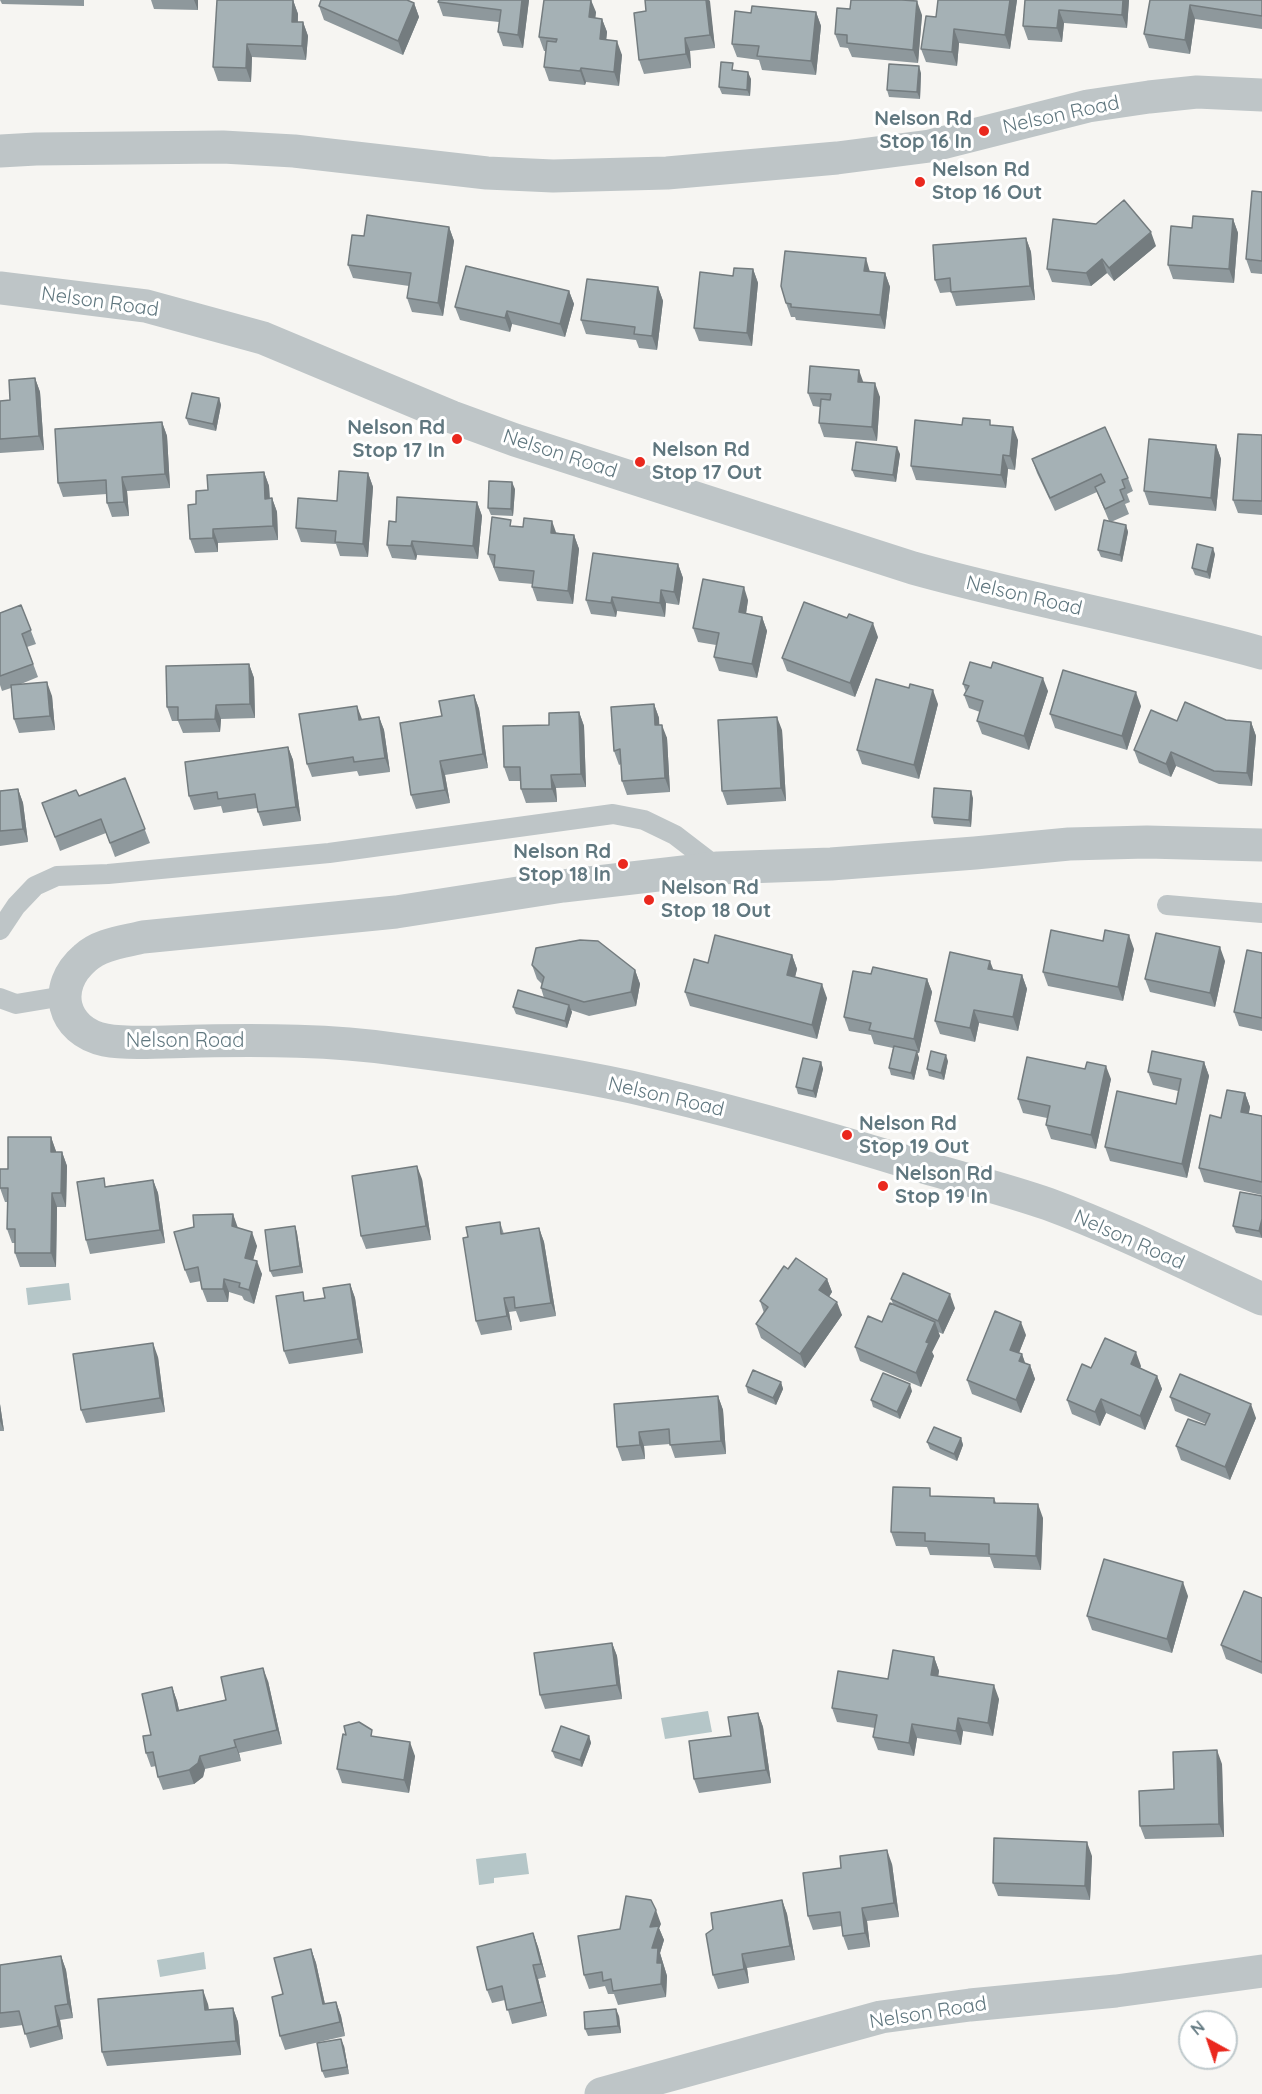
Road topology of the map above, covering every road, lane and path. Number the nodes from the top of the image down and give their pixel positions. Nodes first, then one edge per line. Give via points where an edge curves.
1 (1262, 95) edge
2 (0, 151) edge
3 (0, 288) edge
4 (1262, 653) edge
5 (1262, 845) edge
6 (718, 868) junction
7 (1167, 905) dead end
8 (1262, 914) edge
9 (0, 930) edge
10 (64, 996) junction
11 (5, 1003) edge
12 (1262, 1299) edge
13 (1262, 1971) edge
14 (601, 2094) edge

1 - 2 street, Nelson Road via 1197,92 1149,97 1088,106 930,146 667,173 487,173 223,147
3 - 4 street, Nelson Road via 146,306 262,338 515,440 913,568
5 - 6 street via 1069,844 853,862
6 - 9 lane via 675,835 644,820 613,814 328,853 57,876 35,886
6 - 10 street via 563,886 396,912 142,937 113,944 84,958 69,980
7 - 8 lane
10 - 11 lane
10 - 12 street, Nelson Road via 76,1026 111,1041 272,1040 388,1048 526,1067 630,1087 806,1132 1049,1204
13 - 14 street, Nelson Road via 881,2017

